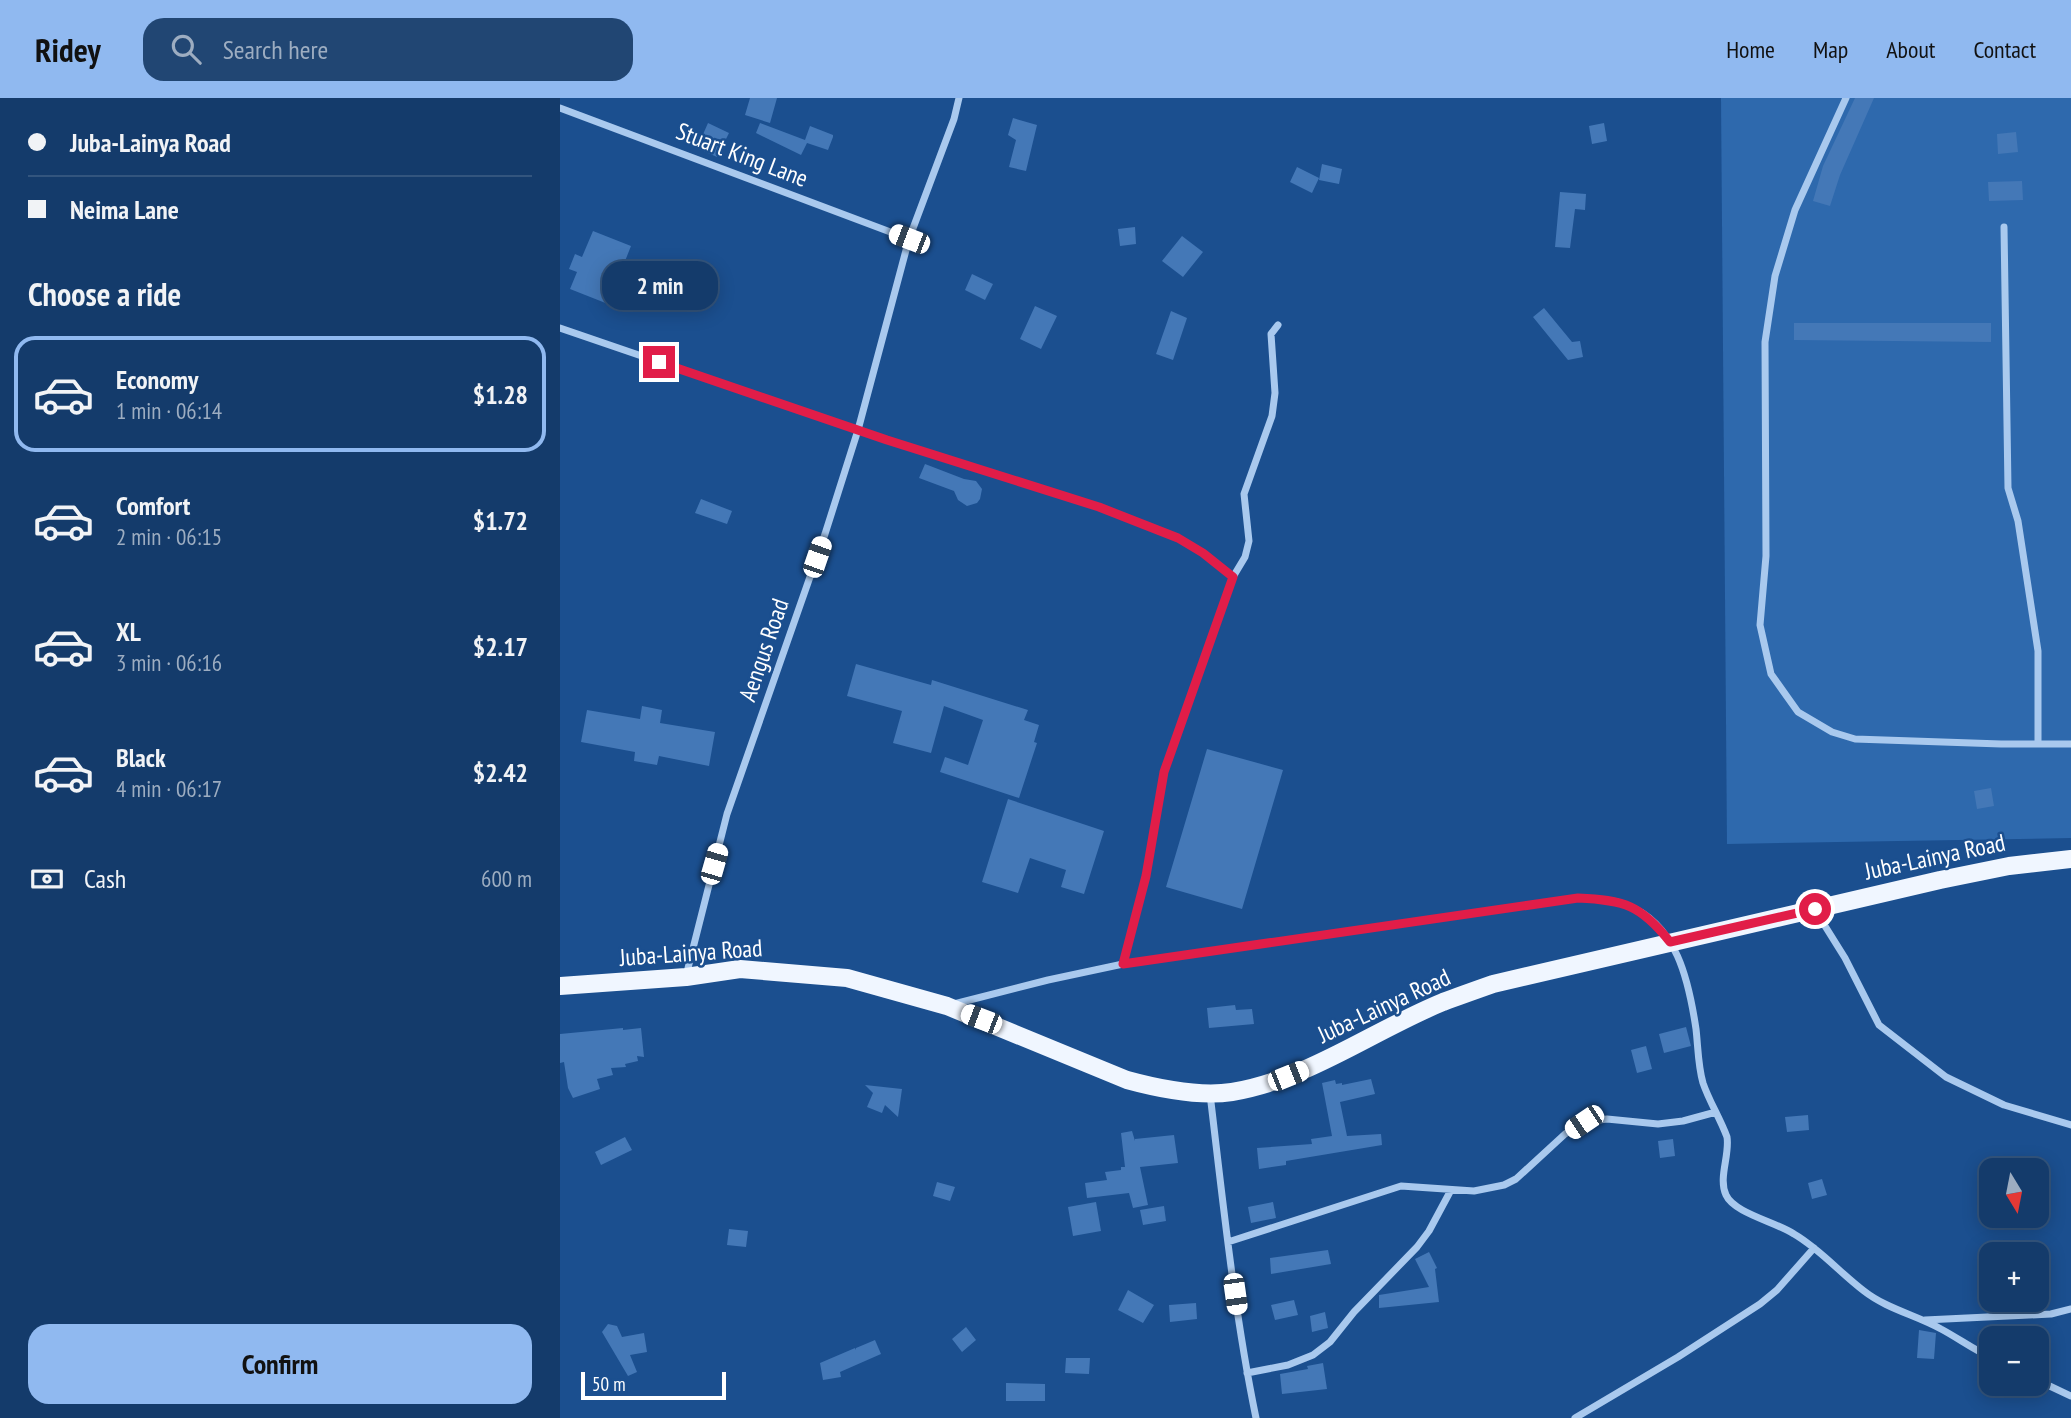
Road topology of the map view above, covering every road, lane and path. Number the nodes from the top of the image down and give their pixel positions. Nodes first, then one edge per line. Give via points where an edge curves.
1 (959, 98) edge
2 (1846, 98) edge
3 (560, 108) edge
4 (2004, 227) dead end
5 (909, 239) junction
6 (1278, 325) dead end
7 (560, 328) edge
8 (858, 430) junction
9 (1233, 577) junction
10 (2038, 744) junction
11 (2071, 744) edge
12 (2071, 859) edge
13 (1815, 909) junction
14 (1670, 942) junction
15 (1123, 964) junction
16 (686, 977) junction
17 (560, 986) edge
18 (947, 1006) junction
19 (1210, 1093) junction
20 (1716, 1112) junction
21 (2071, 1125) edge
22 (1451, 1190) junction
23 (1228, 1242) junction
24 (1814, 1248) junction
25 (2071, 1309) edge
26 (1923, 1320) junction
27 (1979, 1351) edge
28 (1247, 1373) junction
29 (2049, 1386) edge
30 (2071, 1396) edge
31 (1256, 1418) edge
32 (1575, 1418) edge

1 - 5 street, Aengus Road
2 - 10 street via 1795,210 1775,276 1765,342 1766,556 1760,625 1771,674 1798,712 1832,732 1856,739
3 - 5 street, Stuart King Lane
4 - 10 street via 2008,488 2018,521 2038,651
5 - 8 street, Aengus Road
6 - 9 street via 1271,334 1272,416 1244,494 1249,541
7 - 8 street
8 - 9 street via 1099,507 1178,538
8 - 16 street, Aengus Road via 727,814
9 - 15 street via 1164,772 1146,876
10 - 11 street
12 - 13 main road, Juba-Lainya Road via 2009,866
13 - 14 main road, Juba-Lainya Road
13 - 21 street via 1879,1025 1946,1077 2004,1105
14 - 15 street via 1642,912 1625,904 1578,898
14 - 19 main road, Juba-Lainya Road via 1493,984 1270,1083
14 - 20 street via 1685,971 1703,1082
15 - 18 street
16 - 17 main road, Juba-Lainya Road
16 - 18 main road, Juba-Lainya Road via 740,969 847,978
18 - 19 main road, Juba-Lainya Road via 1127,1080 1158,1089
19 - 23 street
20 - 22 street via 1658,1124 1607,1119 1584,1122 1516,1179 1474,1191
20 - 24 street via 1727,1137 1724,1179 1733,1205
22 - 23 street via 1401,1186
22 - 28 street via 1417,1247 1330,1342 1288,1365
23 - 28 street
24 - 26 street via 1864,1292
24 - 32 street via 1760,1304
25 - 26 street via 2051,1314
26 - 27 street
28 - 31 street
29 - 30 street

